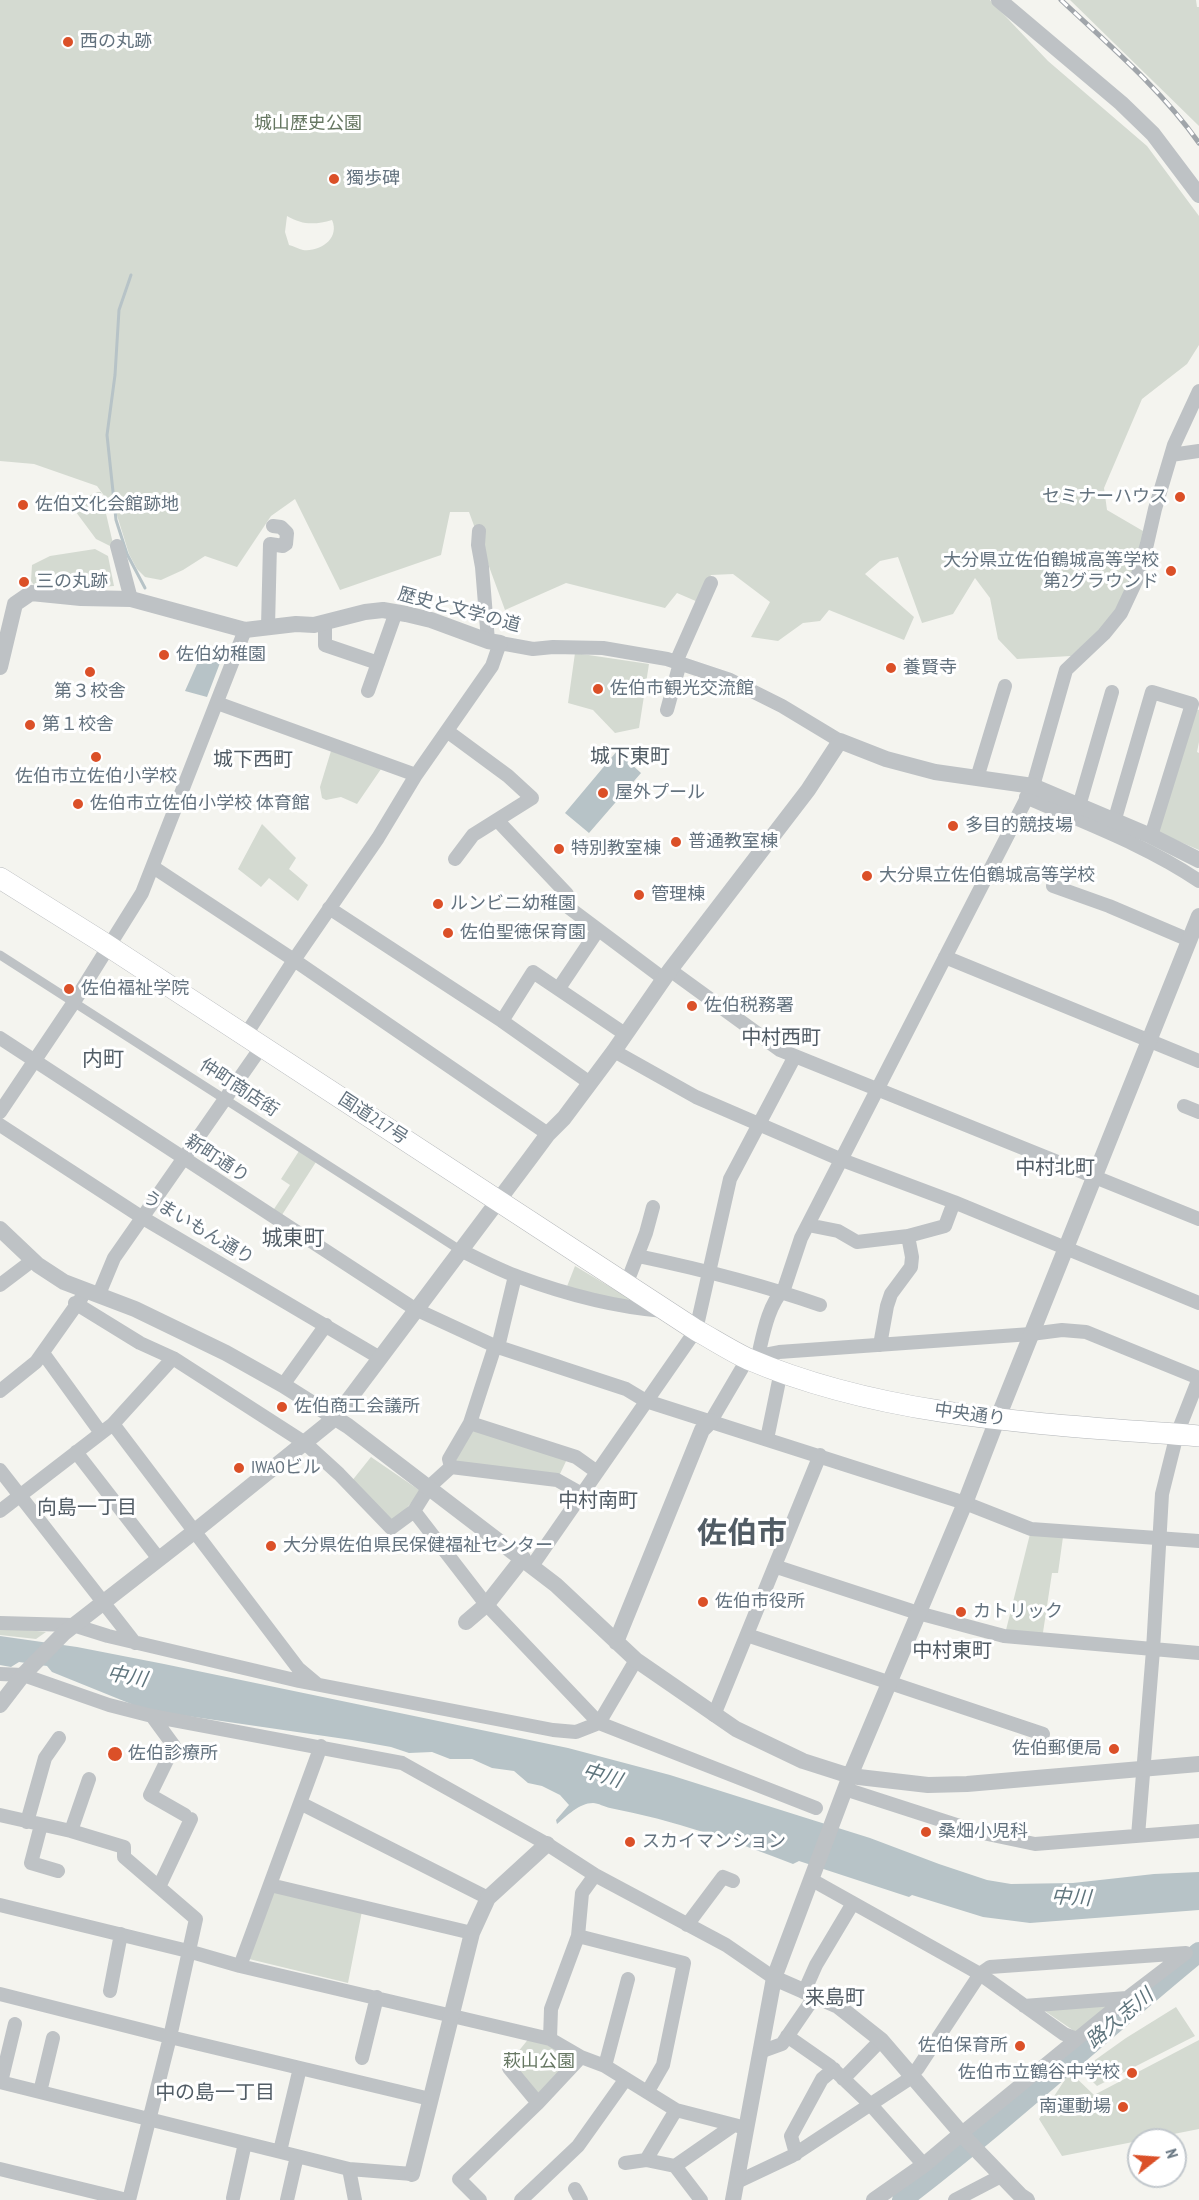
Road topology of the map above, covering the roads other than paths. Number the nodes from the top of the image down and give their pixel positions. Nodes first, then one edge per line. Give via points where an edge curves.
1 (999, 0) edge
2 (1199, 195) edge
3 (1199, 391) edge
4 (1199, 451) edge
5 (1171, 455) junction
6 (273, 526) dead end
7 (478, 531) dead end
8 (117, 546) dead end
9 (711, 583) dead end
10 (131, 599) junction
11 (396, 612) junction
12 (325, 622) junction
13 (268, 627) junction
14 (245, 630) junction
15 (494, 642) junction
16 (678, 662) junction
17 (378, 663) junction
18 (0, 667) edge
19 (1005, 686) dead end
20 (369, 691) dead end
21 (1112, 692) dead end
22 (217, 704) junction
23 (668, 710) dead end
24 (447, 731) junction
25 (840, 741) junction
26 (416, 775) junction
27 (978, 778) junction
28 (1029, 792) junction
29 (1079, 806) junction
30 (497, 820) junction
31 (1114, 822) junction
32 (1151, 836) junction
33 (455, 859) dead end
34 (1199, 860) edge
35 (153, 867) junction
36 (0, 878) edge
37 (1199, 881) edge
38 (1053, 886) dead end
39 (329, 908) junction
40 (1199, 916) edge
41 (598, 930) junction
42 (1189, 940) junction
43 (108, 946) junction
44 (0, 956) edge
45 (945, 957) junction
46 (294, 960) junction
47 (667, 974) junction
48 (559, 988) junction
49 (74, 1002) junction
50 (502, 1021) junction
51 (625, 1034) junction
52 (0, 1038) edge
53 (1149, 1040) junction
54 (253, 1041) junction
55 (614, 1051) junction
56 (795, 1056) junction
57 (34, 1060) junction
58 (1199, 1060) edge
59 (590, 1083) junction
60 (878, 1090) junction
61 (225, 1099) junction
62 (1184, 1106) dead end
63 (0, 1112) edge
64 (1199, 1112) edge
65 (759, 1124) junction
66 (0, 1125) edge
67 (548, 1134) junction
68 (184, 1159) junction
69 (842, 1160) junction
70 (1094, 1177) junction
71 (498, 1201) junction
72 (954, 1202) junction
73 (652, 1207) dead end
74 (143, 1218) junction
75 (1199, 1219) edge
76 (808, 1225) junction
77 (0, 1229) edge
78 (908, 1236) junction
79 (1065, 1249) junction
80 (460, 1250) junction
81 (638, 1256) junction
82 (33, 1260) junction
83 (710, 1272) junction
84 (515, 1276) junction
85 (0, 1284) edge
86 (626, 1285) junction
87 (782, 1292) junction
88 (87, 1296) junction
89 (1199, 1303) edge
90 (820, 1305) dead end
91 (415, 1309) junction
92 (667, 1312) junction
93 (326, 1325) junction
94 (696, 1330) junction
95 (1031, 1334) junction
96 (880, 1345) junction
97 (496, 1346) junction
98 (43, 1353) junction
99 (753, 1357) junction
100 (173, 1358) junction
101 (380, 1358) junction
102 (782, 1371) junction
103 (1199, 1378) edge
104 (283, 1385) junction
105 (2, 1386) edge
106 (646, 1401) junction
107 (335, 1418) junction
108 (997, 1420) junction
109 (711, 1421) junction
110 (113, 1424) junction
111 (470, 1424) junction
112 (102, 1433) junction
113 (1177, 1434) junction
114 (1199, 1436) edge
115 (767, 1439) junction
116 (305, 1443) junction
117 (76, 1452) junction
118 (820, 1455) junction
119 (451, 1467) junction
120 (0, 1470) edge
121 (597, 1472) junction
122 (429, 1487) junction
123 (582, 1494) junction
124 (19, 1496) junction
125 (965, 1503) junction
126 (0, 1511) edge
127 (414, 1511) junction
128 (195, 1531) junction
129 (1160, 1539) junction
130 (1199, 1541) edge
131 (159, 1559) junction
132 (527, 1562) junction
133 (777, 1567) junction
134 (104, 1601) junction
135 (487, 1604) junction
136 (918, 1613) junction
137 (466, 1622) dead end
138 (0, 1623) edge
139 (69, 1629) junction
140 (747, 1635) junction
141 (616, 1642) junction
142 (135, 1643) junction
143 (1153, 1650) junction
144 (1199, 1653) edge
145 (636, 1660) junction
146 (26, 1672) junction
147 (0, 1674) edge
148 (890, 1682) junction
149 (318, 1684) junction
150 (0, 1705) edge
151 (714, 1715) junction
152 (152, 1716) junction
153 (599, 1723) junction
154 (1043, 1734) dead end
155 (59, 1738) dead end
156 (321, 1746) junction
157 (1199, 1764) edge
158 (1142, 1770) junction
159 (89, 1779) dead end
160 (848, 1782) junction
161 (300, 1803) junction
162 (816, 1808) dead end
163 (0, 1815) edge
164 (27, 1822) junction
165 (41, 1825) junction
166 (1199, 1831) edge
167 (71, 1832) junction
168 (1138, 1836) junction
169 (547, 1844) junction
170 (58, 1871) dead end
171 (595, 1875) junction
172 (813, 1877) junction
173 (733, 1881) dead end
174 (270, 1885) junction
175 (159, 1887) junction
176 (488, 1898) junction
177 (854, 1903) junction
178 (0, 1905) edge
179 (687, 1925) junction
180 (472, 1933) junction
181 (121, 1934) junction
182 (578, 1936) junction
183 (188, 1951) junction
184 (240, 1966) junction
185 (980, 1974) junction
186 (774, 1978) junction
187 (628, 1979) dead end
188 (110, 1991) dead end
189 (0, 1994) edge
190 (809, 1994) junction
191 (377, 1997) junction
192 (1127, 1998) junction
193 (1024, 2007) junction
194 (450, 2014) junction
195 (15, 2024) dead end
196 (787, 2036) junction
197 (171, 2037) junction
198 (53, 2038) dead end
199 (550, 2039) junction
200 (1077, 2039) junction
201 (881, 2040) junction
202 (760, 2052) junction
203 (581, 2057) junction
204 (362, 2058) dead end
205 (605, 2066) junction
206 (300, 2068) junction
207 (509, 2068) dead end
208 (839, 2074) junction
209 (912, 2075) junction
210 (625, 2080) junction
211 (0, 2082) edge
212 (648, 2091) junction
213 (40, 2092) junction
214 (430, 2098) junction
215 (537, 2103) junction
216 (870, 2105) junction
217 (676, 2110) junction
218 (150, 2119) junction
219 (740, 2126) junction
220 (964, 2137) junction
221 (245, 2143) junction
222 (280, 2151) junction
223 (796, 2154) junction
224 (297, 2156) junction
225 (646, 2160) junction
226 (625, 2163) dead end
227 (924, 2165) junction
228 (675, 2166) junction
229 (0, 2169) edge
230 (350, 2173) junction
231 (412, 2174) joint
232 (1001, 2176) junction
233 (737, 2182) junction
234 (233, 2198) dead end
235 (128, 2200) edge
236 (287, 2200) edge
237 (344, 2200) edge
238 (355, 2200) edge
239 (480, 2200) edge
240 (521, 2200) edge
241 (700, 2200) edge
242 (733, 2200) edge
243 (874, 2200) edge
244 (955, 2200) edge
245 (1027, 2200) edge

1 - 2 street via 1121,103 1152,134
3 - 5 street
4 - 5 street
5 - 28 street via 1136,581 1116,622 1066,670
6 - 13 street via 288,533 284,546 270,544
7 - 15 street
8 - 10 street
9 - 16 street
10 - 14 street, 歴史と文学の道
10 - 18 street, 歴史と文学の道 via 31,592 15,604
11 - 12 street, 歴史と文学の道 via 365,612
11 - 15 street, 歴史と文学の道
11 - 17 street
12 - 13 street, 歴史と文学の道
12 - 17 street via 325,645
13 - 14 street, 歴史と文学の道
14 - 22 street
15 - 16 street, 歴史と文学の道 via 533,649 603,648
15 - 24 street via 492,666
16 - 23 street
16 - 25 street, 歴史と文学の道 via 730,680
17 - 20 street
19 - 27 street
21 - 29 street
22 - 26 street
22 - 35 street
24 - 26 street
24 - 30 street via 532,798
25 - 27 street via 886,759
25 - 47 street via 808,790
26 - 39 street
27 - 28 street
28 - 29 street
28 - 37 street via 1168,861
28 - 45 street
29 - 31 street
30 - 33 street via 473,836
30 - 41 street via 567,894 560,901
31 - 32 street
31 - 32 street via 1152,692 1192,704
32 - 34 street
35 - 43 street via 142,893
35 - 46 street
36 - 43 highway, 国道217号
38 - 42 street
39 - 46 street
39 - 50 street
40 - 42 street
41 - 47 street
41 - 48 street
42 - 53 street
43 - 49 street
43 - 54 highway, 国道217号
44 - 49 street, 仲町商店街
45 - 53 street
45 - 60 street
46 - 54 street
46 - 67 street
47 - 51 street
47 - 56 street via 780,1050
48 - 50 street via 533,972
48 - 51 street
49 - 57 street
49 - 61 street, 仲町商店街
50 - 59 street
51 - 55 street
52 - 57 street, 新町通り
53 - 58 street
53 - 70 street
54 - 61 street
54 - 71 highway, 国道217号
55 - 59 street
55 - 65 street via 696,1097
56 - 60 street
56 - 65 street
57 - 63 street
57 - 68 street, 新町通り
59 - 67 street
60 - 69 street
60 - 70 street
61 - 68 street
61 - 80 street, 仲町商店街
62 - 64 street
65 - 69 street
65 - 83 street via 730,1179
66 - 74 street, うまいもん通り
67 - 71 street
68 - 74 street
68 - 91 street, 新町通り
69 - 72 street
69 - 76 street
70 - 75 street
70 - 79 street
71 - 80 street
71 - 86 highway, 国道217号
72 - 78 street via 945,1226
72 - 79 street
73 - 81 street
74 - 88 street
74 - 93 street, うまいもん通り
76 - 78 street via 838,1231 858,1242
76 - 87 street
77 - 82 street
78 - 96 street via 911,1267 891,1294
79 - 89 street
79 - 95 street
80 - 84 street
80 - 91 street
81 - 83 street
81 - 86 street
82 - 85 street
82 - 88 street
83 - 87 street
83 - 94 street
84 - 92 street via 579,1296
84 - 97 street
86 - 92 highway, 国道217号
87 - 90 street
87 - 99 street
88 - 98 street
88 - 100 street via 140,1343
88 - 104 street via 226,1353
91 - 97 street, 新町通り
91 - 101 street
92 - 94 highway, 国道217号
93 - 101 street, うまいもん通り
93 - 104 street
94 - 99 highway, 国道217号
94 - 106 street
95 - 96 street
95 - 103 street via 1086,1332
95 - 108 street
96 - 99 street
97 - 106 street, 新町通り via 626,1389
97 - 111 street
98 - 105 street
98 - 112 street
99 - 102 highway, 中央通り
99 - 109 street
100 - 110 street
100 - 116 street
101 - 107 street
102 - 108 highway, 中央通り via 909,1406
102 - 115 street
103 - 113 street
104 - 107 street
106 - 109 street, 新町通り
106 - 121 street
107 - 116 street
107 - 122 street
108 - 113 highway, 中央通り
108 - 125 street
109 - 115 street, 新町通り
109 - 141 street via 702,1430
110 - 112 street
110 - 128 street
111 - 119 street via 449,1459
111 - 121 street via 576,1457
112 - 117 street
113 - 114 highway, 中央通り
113 - 129 street via 1162,1494
115 - 118 street, 新町通り
116 - 127 street via 391,1527
116 - 128 street
117 - 124 street
117 - 131 street
118 - 125 street, 新町通り
118 - 133 street
119 - 122 street
119 - 123 street via 557,1480
120 - 124 street
121 - 123 street
122 - 127 street
122 - 132 street
123 - 132 street
124 - 126 street
124 - 134 street
125 - 129 street, 新町通り via 1031,1529
125 - 136 street
127 - 135 street
128 - 131 street
128 - 149 street via 298,1668
129 - 130 street, 新町通り
129 - 143 street
131 - 134 street
132 - 135 street
132 - 141 street
133 - 136 street
133 - 140 street
134 - 139 street
134 - 142 street
135 - 137 street
135 - 153 street
136 - 143 street via 1004,1636
136 - 148 street
138 - 139 street
139 - 142 street
139 - 146 street
140 - 148 street
140 - 151 street
141 - 145 street
142 - 149 street
143 - 144 street
143 - 158 street
145 - 151 street
145 - 153 street
146 - 147 street
146 - 150 street
146 - 152 street via 109,1705
148 - 154 street
148 - 160 street
149 - 153 street via 553,1731 576,1732
151 - 160 street via 757,1740
152 - 156 street
152 - 175 street via 174,1746 150,1795 188,1817
153 - 162 street
155 - 164 street via 45,1758
156 - 161 street
156 - 169 street via 402,1763
157 - 158 street
158 - 160 street via 938,1785
158 - 168 street
159 - 167 street
160 - 168 street via 978,1832 1035,1844
160 - 172 street
161 - 174 street
161 - 176 street
163 - 164 street
164 - 165 street
165 - 167 street
165 - 170 street via 31,1863
166 - 168 street
167 - 175 street via 124,1847 124,1857
169 - 171 street
169 - 176 street
171 - 179 street
171 - 182 street via 582,1893
172 - 177 street
172 - 186 street
173 - 179 street via 723,1877
174 - 180 street
174 - 184 street
175 - 183 street via 196,1919
176 - 180 street
177 - 185 street
177 - 190 street via 816,1965
178 - 181 street
179 - 186 street via 726,1945
180 - 194 street
181 - 183 street
181 - 188 street
182 - 199 street via 550,2009
182 - 212 street via 684,1963 663,2065
183 - 184 street
183 - 197 street
184 - 191 street
185 - 192 street via 990,1967 1186,1953
185 - 193 street
185 - 209 street
186 - 190 street
186 - 202 street
187 - 205 street
189 - 197 street
190 - 196 street
190 - 201 street via 838,2006
191 - 194 street
191 - 204 street
192 - 193 street
192 - 200 street
193 - 200 street
194 - 199 street
194 - 214 street
195 - 211 street
196 - 202 street via 782,2044
196 - 208 street
197 - 206 street
197 - 218 street
198 - 213 street
199 - 203 street
200 - 220 street
201 - 208 street
201 - 209 street
202 - 219 street
203 - 205 street
203 - 215 street
205 - 210 street
206 - 214 street
206 - 222 street
207 - 215 street
208 - 216 street
208 - 223 street via 822,2079 791,2136
209 - 216 street
209 - 220 street
210 - 212 street
210 - 240 street via 578,2146
211 - 213 street
212 - 217 street
213 - 218 street
214 - 231 street
215 - 239 street via 459,2179
216 - 223 street
216 - 227 street
217 - 219 street
217 - 225 street
218 - 221 street
218 - 235 street
219 - 228 street
219 - 233 street
220 - 227 street
220 - 232 street
221 - 222 street
221 - 234 street
222 - 224 street
223 - 233 street
224 - 230 street
224 - 236 street
225 - 226 street
225 - 228 street
227 - 243 street
228 - 241 street
229 - 235 street
230 - 231 street
230 - 237 street
230 - 238 street
232 - 244 street
232 - 245 street
233 - 242 street

